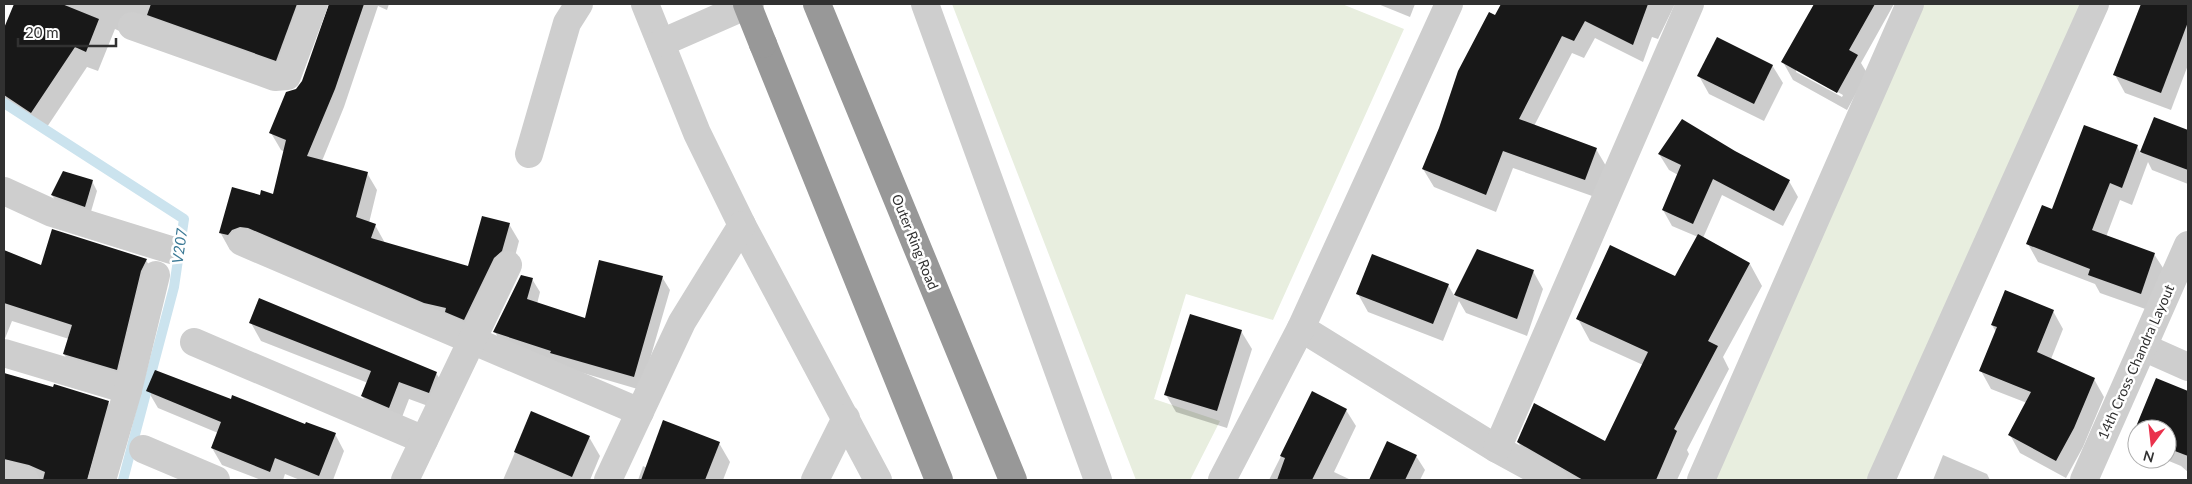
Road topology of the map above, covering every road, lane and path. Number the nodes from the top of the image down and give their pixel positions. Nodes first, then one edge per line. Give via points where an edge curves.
1 (314, 4) edge
2 (579, 4) edge
3 (748, 4) edge
4 (925, 4) edge
5 (1449, 4) edge
6 (1690, 4) edge
7 (1910, 4) edge
8 (2095, 4) edge
9 (651, 6) edge
10 (819, 8) edge
11 (134, 22) edge
12 (661, 43) junction
13 (530, 154) dead end
14 (4, 191) edge
15 (742, 225) junction
16 (242, 242) dead end
17 (2188, 245) edge
18 (171, 250) dead end
19 (508, 265) dead end
20 (156, 275) dead end
21 (1301, 328) junction
22 (472, 340) junction
23 (194, 342) dead end
24 (2143, 347) junction
25 (4, 353) edge
26 (2188, 367) edge
27 (128, 390) junction
28 (640, 412) junction
29 (846, 418) junction
30 (424, 440) junction
31 (143, 449) dead end
32 (1497, 449) junction
33 (4, 474) edge
34 (25, 480) edge
35 (102, 480) edge
36 (216, 480) edge
37 (405, 480) edge
38 (608, 480) edge
39 (815, 480) edge
40 (878, 480) edge
41 (939, 480) edge
42 (1013, 480) edge
43 (1098, 480) edge
44 (1222, 480) edge
45 (1554, 480) edge
46 (1702, 480) edge
47 (1881, 480) edge
48 (2084, 480) edge

1 - 11 street via 287,76 275,77
2 - 13 street via 567,23
3 - 12 street
3 - 41 highway, bridge
4 - 43 street
5 - 21 street
6 - 32 street
7 - 46 street
8 - 47 street
9 - 12 street
10 - 42 highway, Outer Ring Road
12 - 15 street via 697,133
14 - 18 street via 52,213
15 - 28 street via 682,322
15 - 29 street
16 - 22 street
17 - 24 street, 14th Cross Chandra Layout
19 - 22 street
20 - 27 street
21 - 32 street
21 - 44 street
22 - 28 street
22 - 30 street
23 - 30 street
24 - 26 street
24 - 48 street, 14th Cross Chandra Layout
25 - 27 street
27 - 35 street
28 - 38 street
29 - 39 street
29 - 40 street
30 - 37 street
31 - 36 street
32 - 45 street
33 - 34 street

